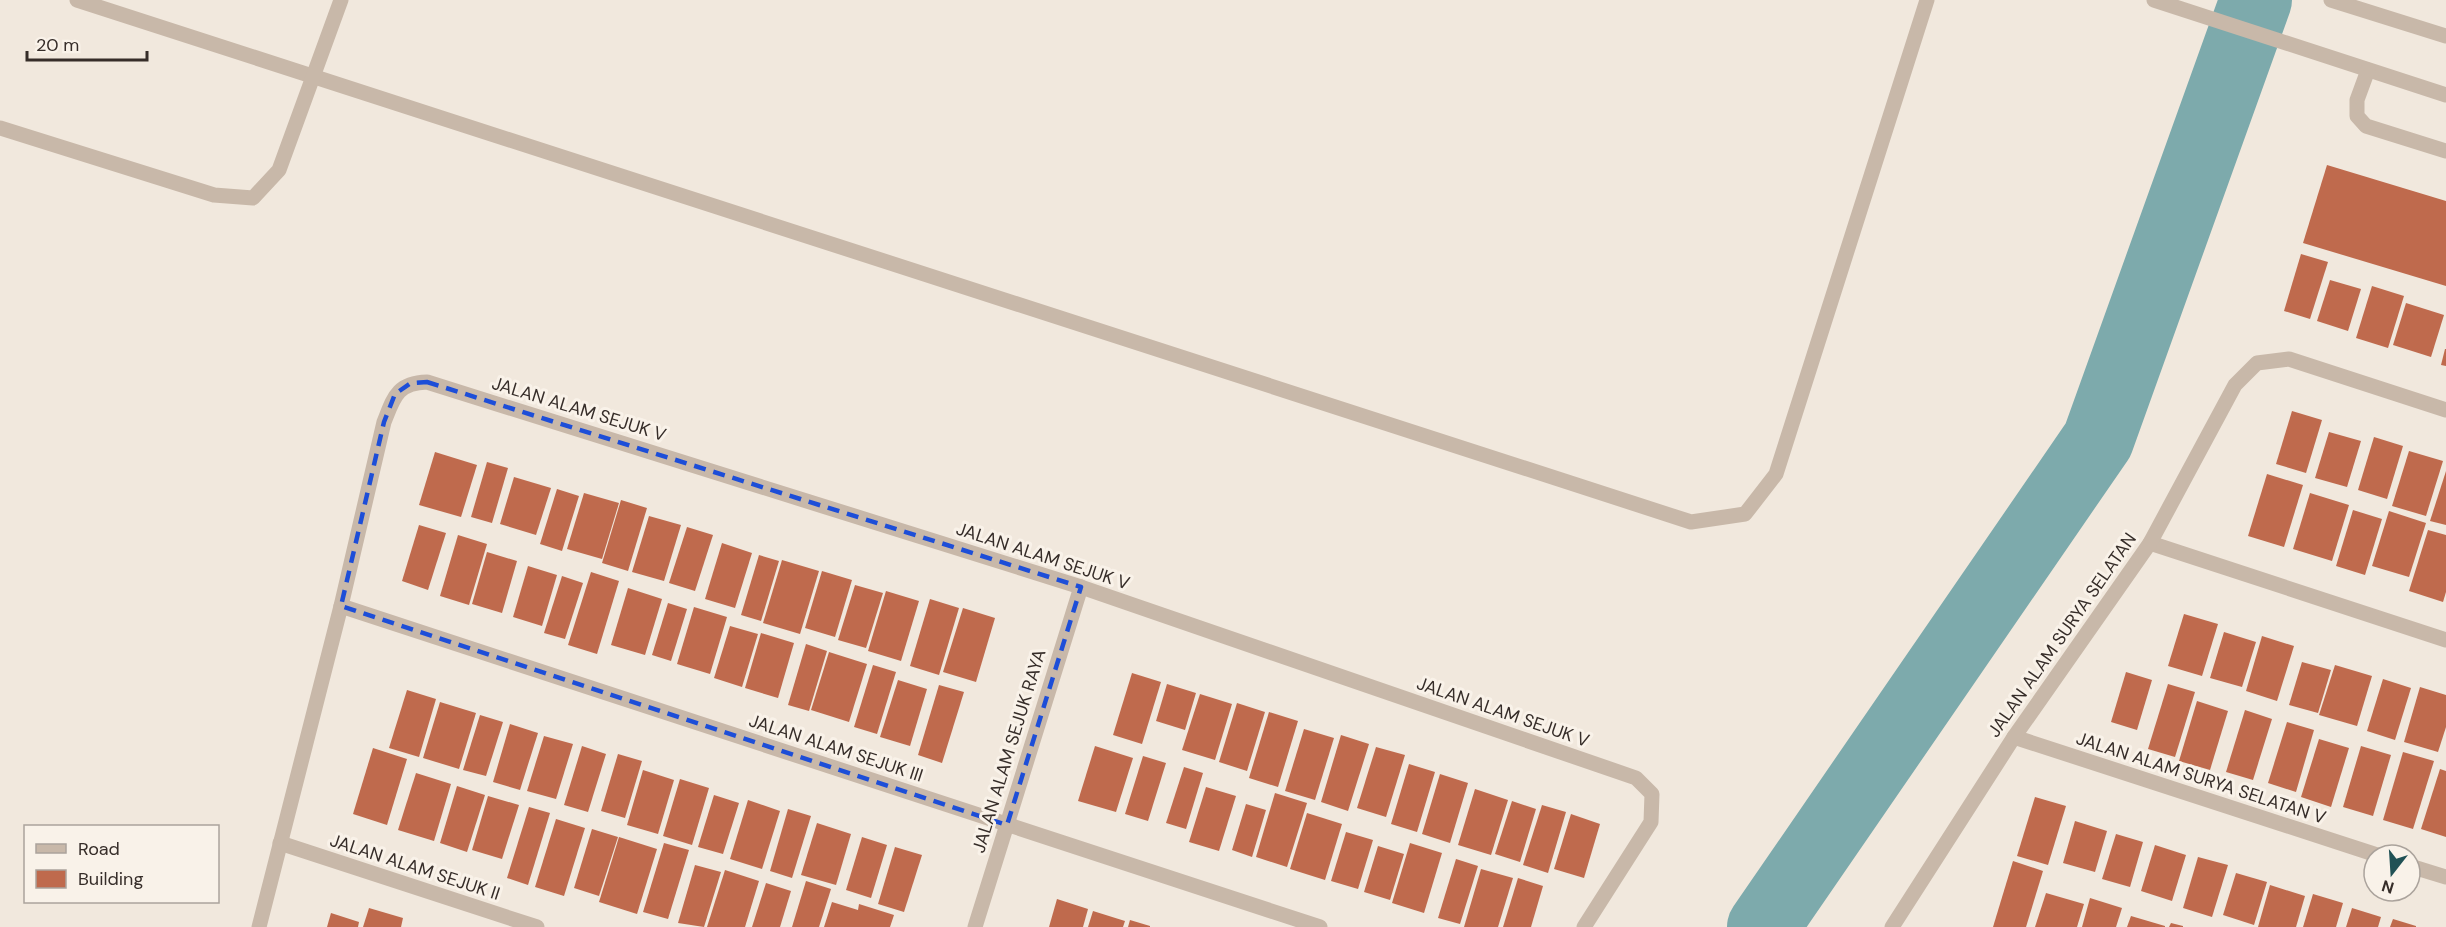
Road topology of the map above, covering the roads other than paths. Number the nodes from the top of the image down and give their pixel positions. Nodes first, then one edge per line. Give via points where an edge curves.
1 (77, 0) edge
2 (341, 0) edge
3 (1927, 0) edge
4 (2154, 0) edge
5 (2337, 2) edge
6 (2446, 36) edge
7 (2368, 70) junction
8 (313, 78) junction
9 (2446, 95) edge
10 (0, 128) edge
11 (2446, 151) edge
12 (2446, 410) edge
13 (2150, 543) junction
14 (1081, 587) junction
15 (340, 606) junction
16 (2446, 640) edge
17 (2014, 737) junction
18 (1007, 825) junction
19 (280, 843) junction
20 (2362, 850) edge
21 (2422, 870) edge
22 (2446, 878) edge
23 (259, 927) edge
24 (537, 927) edge
25 (975, 927) edge
26 (1320, 927) edge
27 (1584, 927) edge
28 (1892, 927) edge

1 - 8 street
2 - 8 street
3 - 8 street via 1776,474 1745,514 1690,522
4 - 7 street
5 - 6 street
7 - 9 street
7 - 11 street via 2357,100 2357,116 2366,126
8 - 10 street via 279,170 253,198 214,195
12 - 13 street, JALAN ALAM SURYA SELATAN via 2289,358 2257,363 2235,385
13 - 16 street
13 - 17 street, JALAN ALAM SURYA SELATAN
14 - 15 street, JALAN ALAM SEJUK V via 427,382 411,382 395,394 384,422
14 - 18 street, JALAN ALAM SEJUK RAYA
14 - 27 street, JALAN ALAM SEJUK V via 1636,778 1652,794 1651,822
15 - 18 street, JALAN ALAM SEJUK III
15 - 19 street
17 - 20 street, JALAN ALAM SURYA SELATAN V
17 - 28 street, JALAN ALAM SURYA SELATAN
18 - 25 street, JALAN ALAM SEJUK RAYA
18 - 26 street, JALAN ALAM SEJUK III
19 - 23 street
19 - 24 street, JALAN ALAM SEJUK II
21 - 22 street

